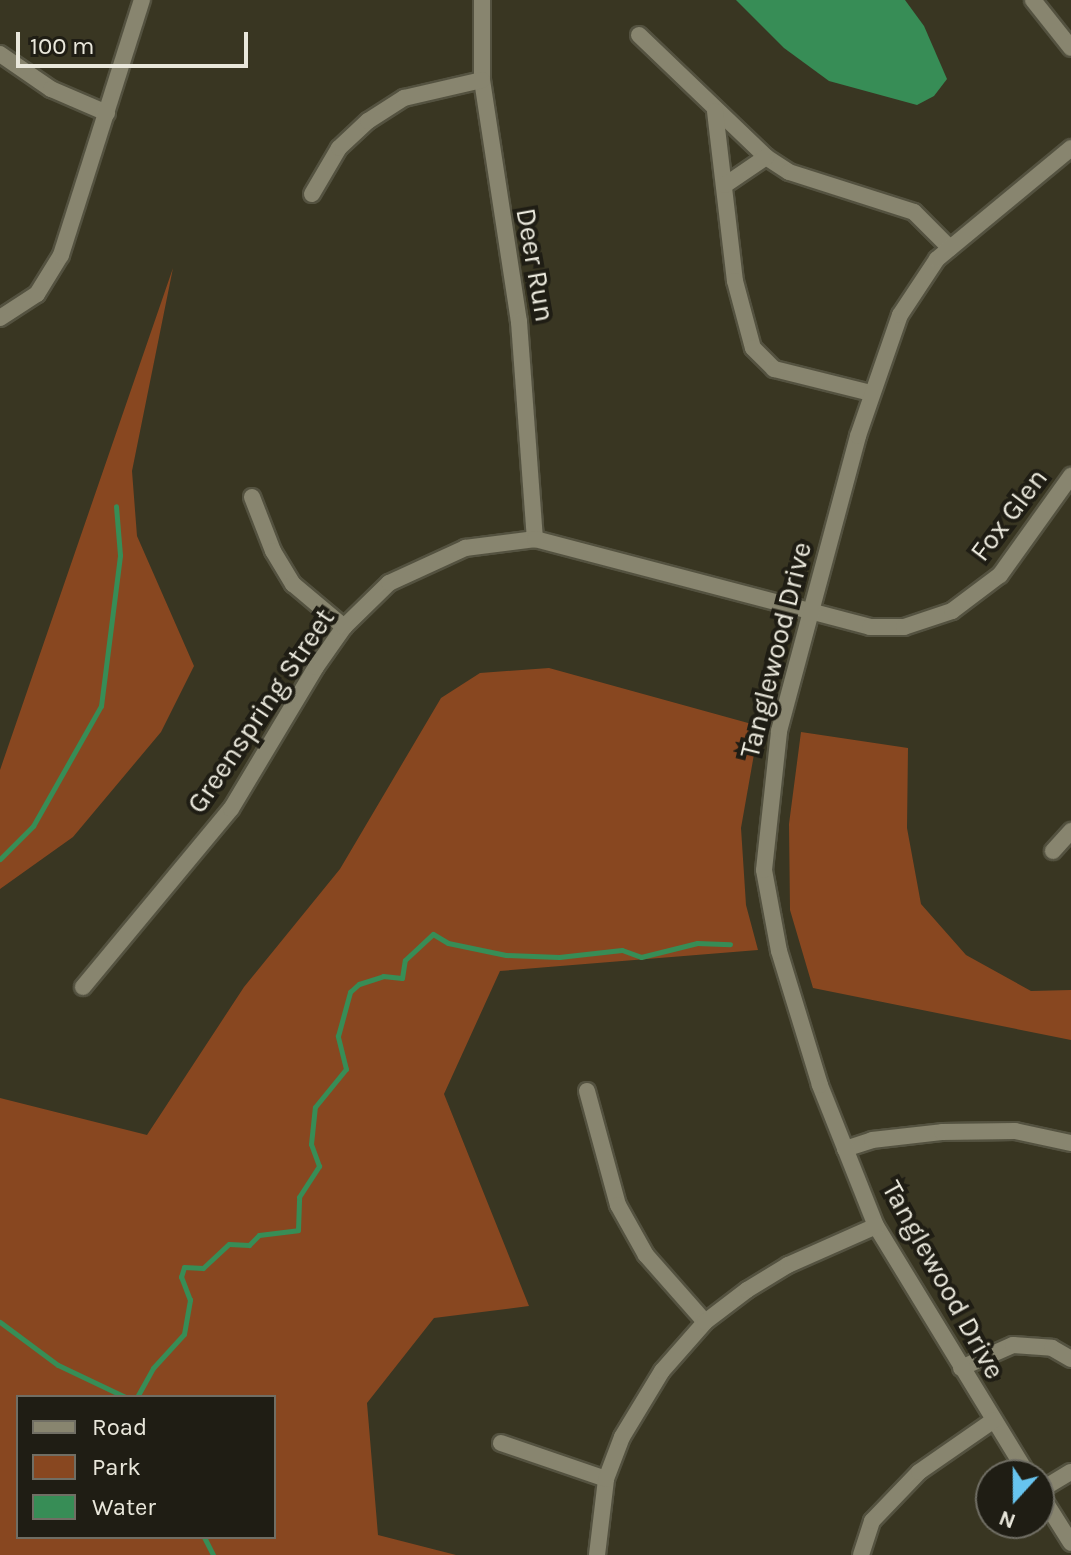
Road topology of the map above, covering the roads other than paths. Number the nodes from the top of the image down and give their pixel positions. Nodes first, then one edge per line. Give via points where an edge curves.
1 (142, 0) edge
2 (482, 0) edge
3 (1033, 0) edge
4 (639, 35) dead end
5 (1071, 48) edge
6 (0, 54) edge
7 (482, 80) junction
8 (715, 111) junction
9 (107, 113) junction
10 (1071, 148) edge
11 (766, 157) junction
12 (725, 185) junction
13 (312, 194) dead end
14 (950, 248) junction
15 (0, 318) edge
16 (871, 393) junction
17 (1071, 476) edge
18 (252, 497) dead end
19 (535, 539) junction
20 (810, 612) junction
21 (344, 627) junction
22 (1071, 831) edge
23 (1053, 851) dead end
24 (83, 987) dead end
25 (587, 1091) dead end
26 (1071, 1143) edge
27 (845, 1149) junction
28 (876, 1226) junction
29 (705, 1322) junction
30 (1071, 1359) edge
31 (961, 1368) junction
32 (994, 1420) junction
33 (501, 1443) dead end
34 (1018, 1459) edge
35 (606, 1479) junction
36 (1055, 1518) edge
37 (1071, 1543) edge
38 (597, 1555) edge
39 (861, 1555) edge

1 - 9 street
2 - 7 street, Deer Run
3 - 5 street
4 - 8 street
6 - 9 street via 51,89
7 - 13 street via 404,98 368,121 339,148
7 - 19 street, Deer Run via 519,322
8 - 11 street
8 - 12 street
9 - 15 street via 61,255 37,294
10 - 14 street, Tanglewood Drive
11 - 12 street
11 - 14 street via 789,172 914,212
12 - 16 street via 735,281 753,348 774,369
14 - 16 street, Tanglewood Drive via 900,315
16 - 20 street, Tanglewood Drive
17 - 20 street, Fox Glen via 1000,575 952,611 904,627 870,627
18 - 21 street via 273,551 293,584
19 - 20 street, Greenspring Street
19 - 21 street, Greenspring Street via 465,548 389,583
20 - 27 street, Tanglewood Drive via 779,731 764,870 779,951
21 - 24 street, Greenspring Street via 231,809
22 - 23 street
25 - 29 street via 618,1205 646,1255
26 - 27 street via 1015,1131 942,1132 872,1140
27 - 28 street, Tanglewood Drive
28 - 29 street via 788,1265
28 - 31 street, Tanglewood Drive
29 - 35 street via 662,1371 622,1437
30 - 31 street via 1052,1348 1013,1345
31 - 32 street, Tanglewood Drive
32 - 34 street, Tanglewood Drive
32 - 39 street via 919,1472 872,1521
33 - 35 street
35 - 38 street
36 - 37 street

